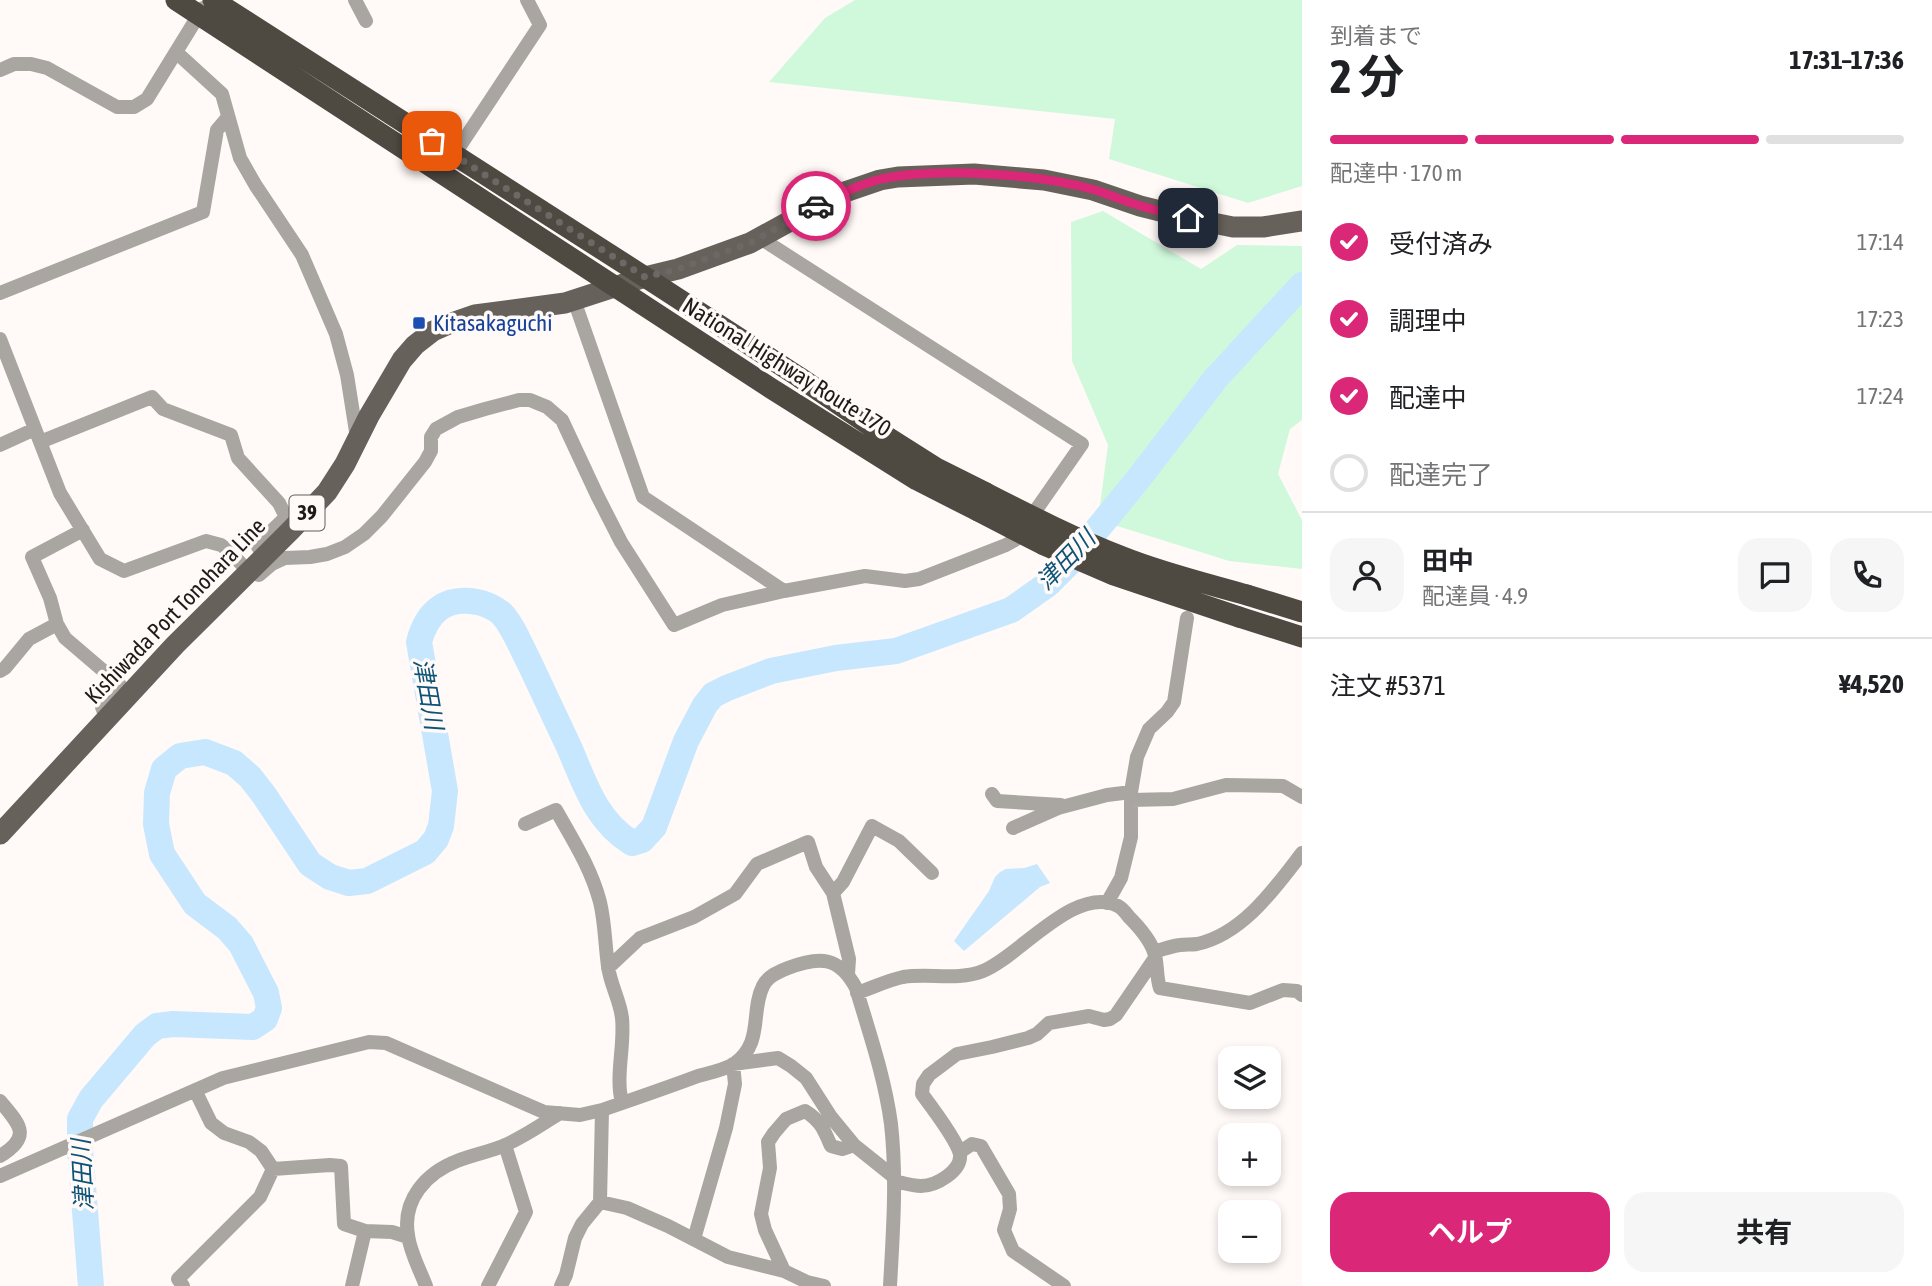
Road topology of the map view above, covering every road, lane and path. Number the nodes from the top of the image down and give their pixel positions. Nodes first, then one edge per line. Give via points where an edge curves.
1 (176, 0) edge
2 (355, 0) edge
3 (527, 0) edge
4 (207, 5) edge
5 (366, 21) dead end
6 (176, 51) junction
7 (0, 70) edge
8 (228, 117) junction
9 (454, 155) junction
10 (1302, 221) edge
11 (760, 238) junction
12 (645, 277) junction
13 (615, 288) junction
14 (0, 293) edge
15 (574, 300) junction
16 (0, 339) edge
17 (37, 435) junction
18 (358, 439) junction
19 (0, 445) edge
20 (982, 502) junction
21 (83, 530) junction
22 (264, 557) junction
23 (249, 572) junction
24 (784, 591) junction
25 (228, 593) junction
26 (1302, 612) edge
27 (1186, 618) dead end
28 (57, 624) junction
29 (1302, 637) edge
30 (0, 671) edge
31 (106, 718) junction
32 (992, 794) dead end
33 (1131, 796) junction
34 (1302, 797) edge
35 (1066, 806) junction
36 (525, 824) dead end
37 (1013, 828) dead end
38 (0, 834) edge
39 (1302, 853) edge
40 (932, 873) dead end
41 (833, 893) junction
42 (1107, 902) junction
43 (1155, 955) junction
44 (608, 968) junction
45 (848, 974) junction
46 (857, 993) junction
47 (1302, 995) edge
48 (733, 1064) junction
49 (195, 1090) junction
50 (0, 1101) edge
51 (622, 1103) junction
52 (602, 1110) junction
53 (560, 1114) junction
54 (505, 1145) junction
55 (854, 1145) junction
56 (960, 1152) junction
57 (0, 1156) edge
58 (273, 1169) junction
59 (0, 1176) edge
60 (894, 1179) junction
61 (600, 1202) junction
62 (365, 1231) junction
63 (408, 1237) junction
64 (694, 1239) junction
65 (786, 1277) edge
66 (183, 1286) edge
67 (352, 1286) edge
68 (426, 1286) edge
69 (488, 1286) edge
70 (561, 1286) edge
71 (824, 1286) edge
72 (890, 1286) edge
73 (1064, 1286) edge

1 - 4 highway, National Highway Route 170
2 - 5 street
3 - 9 street via 540,25
4 - 6 street
4 - 9 highway, National Highway Route 170
4 - 13 highway, National Highway Route 170
6 - 7 street via 147,99 134,107 117,107 47,68 14,64
6 - 8 street via 222,93
8 - 14 street via 217,130 203,212
8 - 18 street via 240,158 302,255 320,292 347,375
9 - 12 highway, National Highway Route 170
10 - 11 main road, Kishiwada Port Tonohara Line / 39 via 1233,227 1044,180 945,174 889,178 853,188
11 - 12 main road, Kishiwada Port Tonohara Line / 39 via 715,257
11 - 24 street via 1082,444 1015,540 1006,545 919,579 865,576
12 - 13 main road, Kishiwada Port Tonohara Line / 39
12 - 20 highway, National Highway Route 170
13 - 15 main road, Kishiwada Port Tonohara Line / 39
13 - 20 highway, National Highway Route 170 via 917,480
15 - 18 main road, Kishiwada Port Tonohara Line / 39 via 475,316 433,331 402,360
15 - 24 street via 643,497
16 - 17 street
17 - 19 street
17 - 21 street via 60,493
17 - 22 street via 152,397 163,409 231,435 238,458 286,517 257,545
18 - 22 main road, Kishiwada Port Tonohara Line / 39 via 327,492
20 - 26 highway, National Highway Route 170, bridge via 1123,557
20 - 29 highway, National Highway Route 170, bridge via 1042,544 1114,575
21 - 23 street via 100,559 124,571 206,541 221,545
21 - 28 street via 32,557
22 - 23 main road, Kishiwada Port Tonohara Line / 39
23 - 25 main road, Kishiwada Port Tonohara Line / 39
24 - 25 street via 722,606 674,625 621,541 562,420 547,407 519,400 458,417 436,429 425,462 382,516 345,547 327,554 285,558 241,591
25 - 31 main road, Kishiwada Port Tonohara Line / 39
27 - 33 street via 1174,702 1149,729 1137,757
28 - 30 street via 29,639
28 - 31 street via 65,638 120,685 102,707
31 - 38 main road, Kishiwada Port Tonohara Line / 39
32 - 35 street via 997,801
33 - 34 street via 1173,799 1226,785 1283,786
33 - 35 street via 1108,794
33 - 42 street via 1131,837 1121,878
35 - 37 street
36 - 44 street via 556,810 582,855 600,902
39 - 43 street via 1270,894 1227,931
40 - 41 street via 899,841 872,826
41 - 44 street via 816,867 808,842 757,864 735,894 694,917 640,938
41 - 45 street via 849,959
42 - 43 street via 1119,906 1133,921
42 - 46 street via 1092,902 1051,921 979,973 903,977
43 - 47 street via 1160,988 1250,1003 1283,990
43 - 56 street via 1110,1019 1089,1016 1049,1023 1028,1038 957,1054 929,1075 922,1094
44 - 51 street via 622,1020 618,1089
45 - 46 street
45 - 48 street via 827,961 811,960 771,976 757,1002 752,1041
46 - 60 street via 883,1083
48 - 51 street
48 - 55 street via 778,1058 791,1066 806,1078
48 - 64 street via 735,1084 726,1128
49 - 53 street via 223,1078 369,1042 386,1043 544,1112
49 - 58 street via 211,1123 249,1142
49 - 59 street
50 - 57 street via 19,1124 20,1137
51 - 52 street
52 - 53 street
52 - 61 street
53 - 54 street
54 - 63 street via 455,1161 420,1186 411,1201
54 - 69 street via 526,1212
55 - 60 street
55 - 65 street via 831,1146 823,1127 805,1111 786,1119 768,1142 770,1168 761,1214
56 - 60 street via 954,1171 933,1184
56 - 73 street via 972,1144 981,1146 1009,1194 1004,1230 1013,1251
58 - 62 street via 341,1167 344,1224
58 - 66 street via 260,1197 178,1279
60 - 72 street
61 - 64 street via 627,1208
61 - 70 street via 575,1238
62 - 63 street
62 - 67 street
63 - 68 street
64 - 65 street via 728,1257
65 - 71 street

